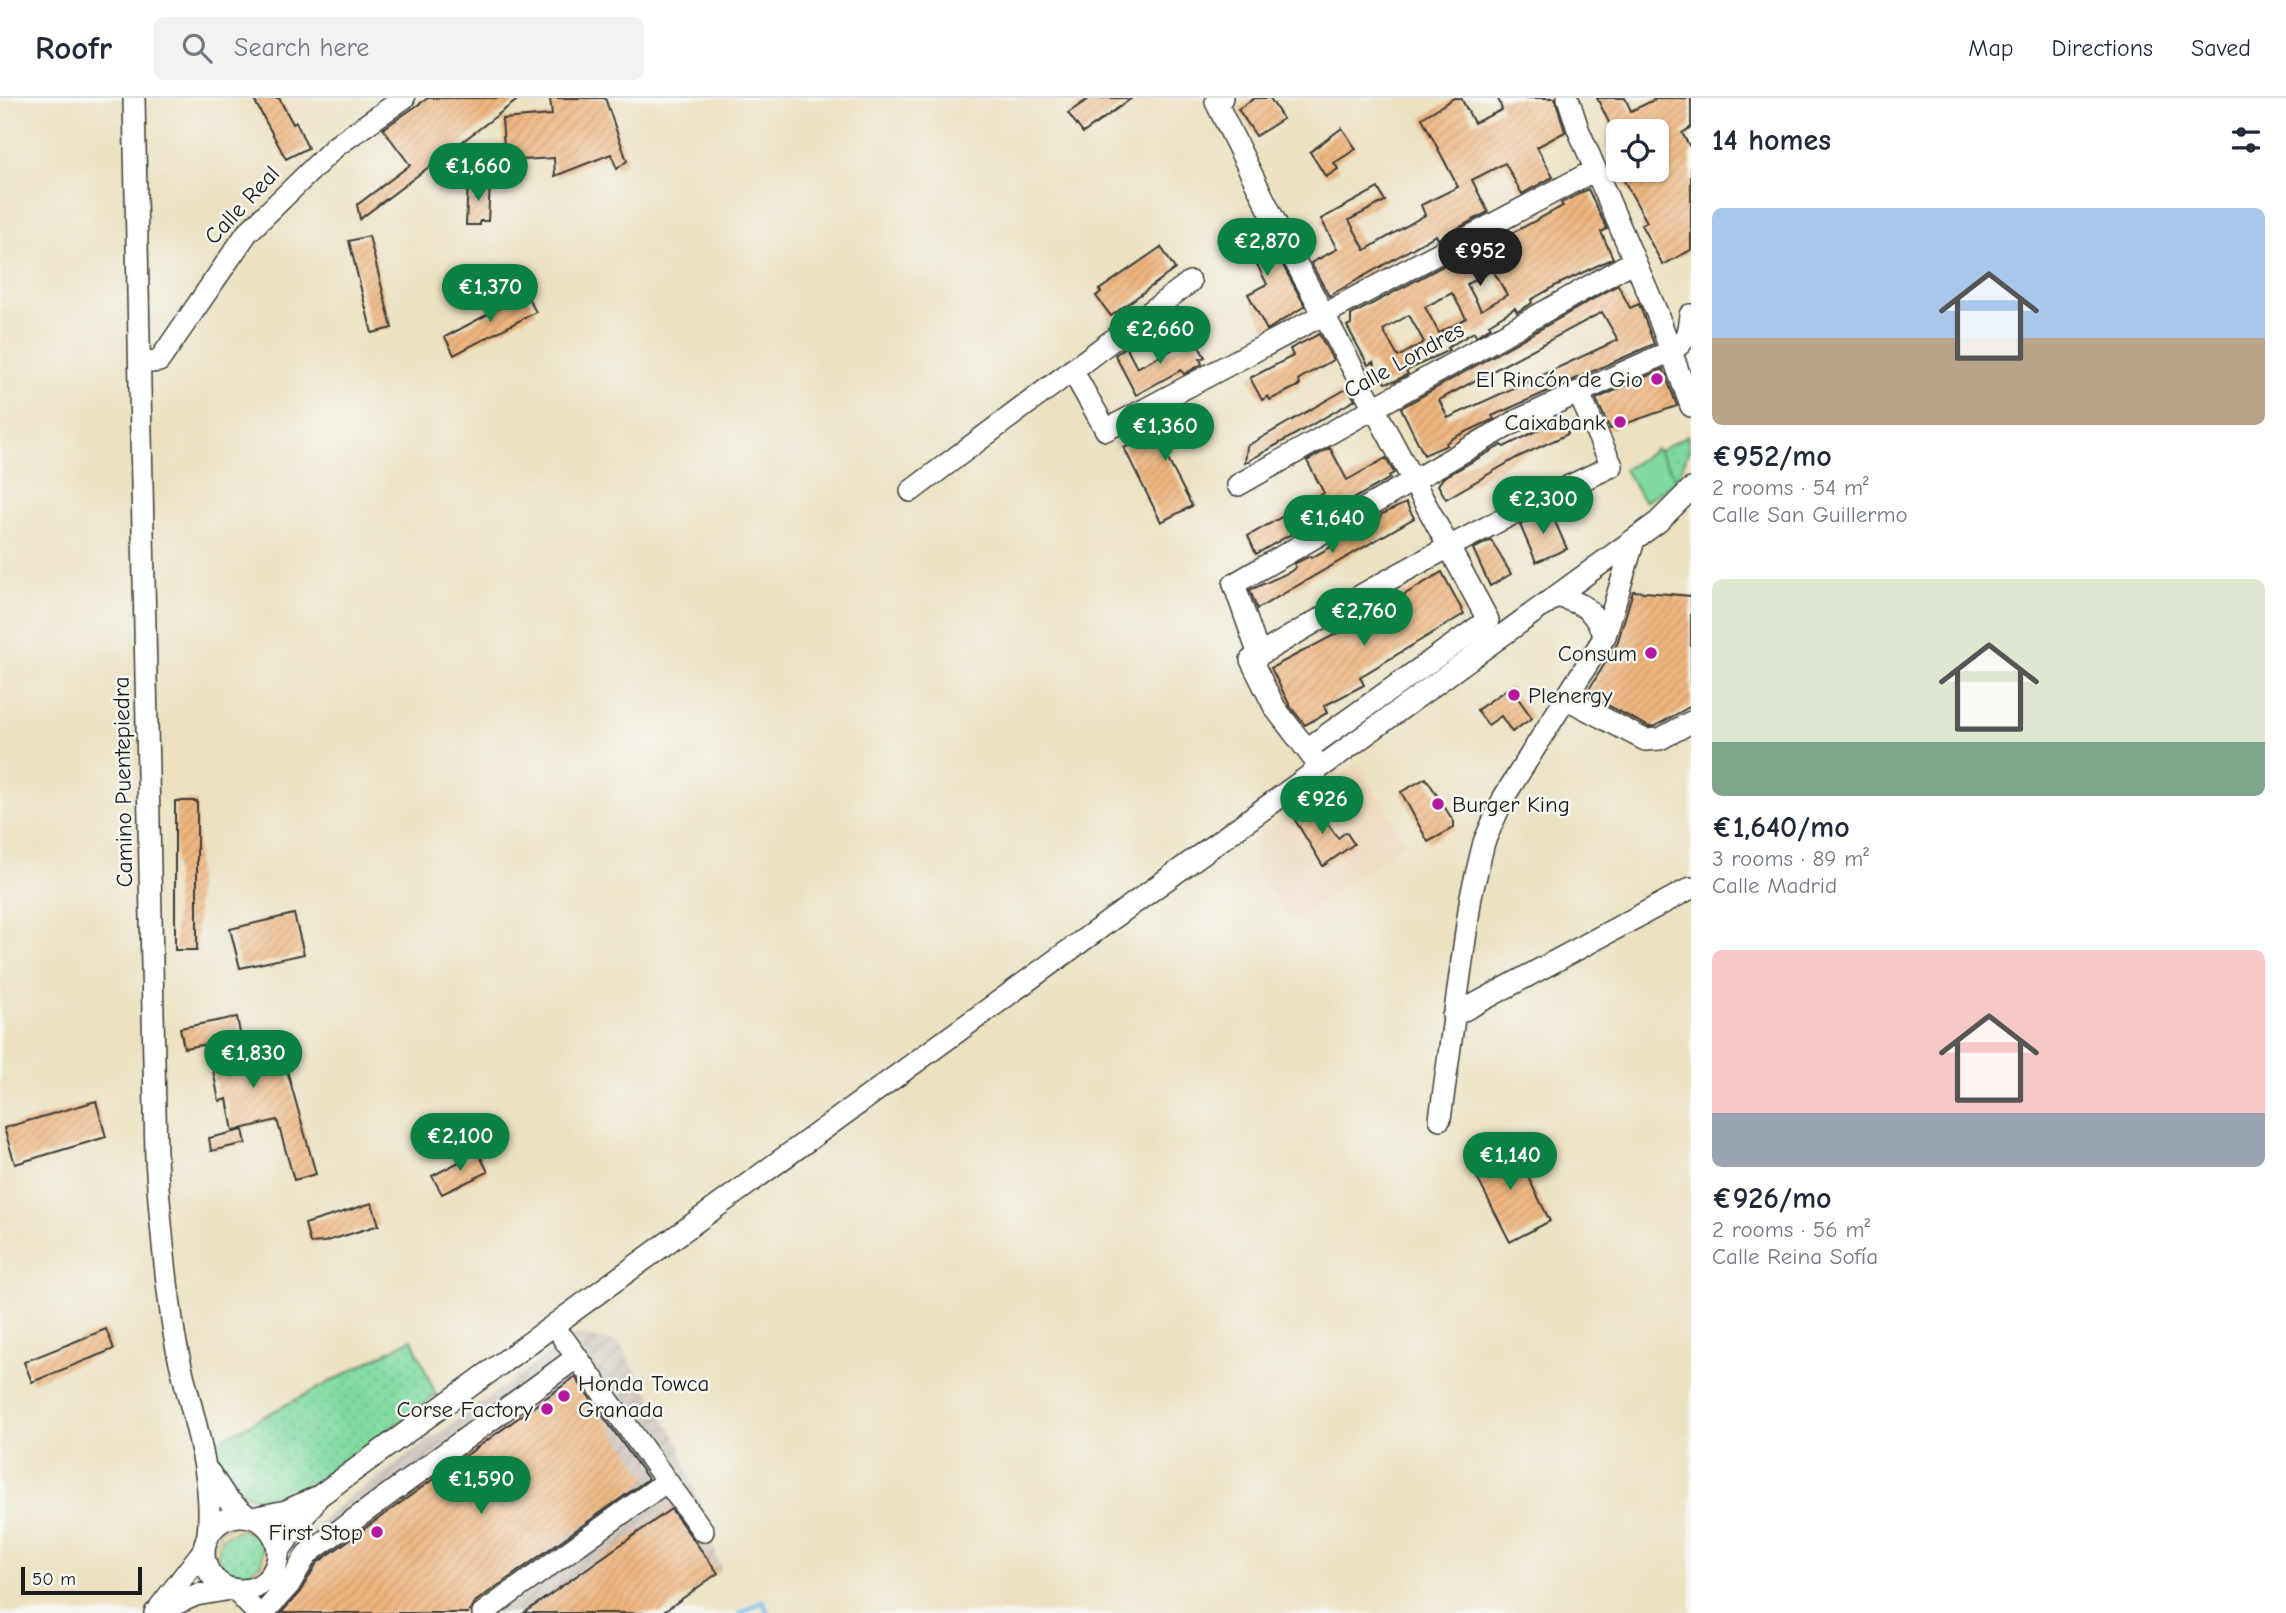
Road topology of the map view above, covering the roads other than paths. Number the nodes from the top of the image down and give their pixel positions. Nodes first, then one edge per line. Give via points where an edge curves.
1 (134, 98) edge
2 (404, 98) edge
3 (1222, 98) edge
4 (1570, 99) edge
5 (1595, 170) junction
6 (1633, 261) junction
7 (1190, 282) dead end
8 (1657, 313) junction
9 (1324, 315) junction
10 (1690, 315) edge
11 (1671, 351) junction
12 (141, 363) junction
13 (1072, 370) junction
14 (1578, 392) junction
15 (1691, 406) edge
16 (1373, 407) junction
17 (1412, 480) junction
18 (1238, 485) dead end
19 (1691, 489) edge
20 (911, 491) dead end
21 (1691, 513) edge
22 (1658, 522) junction
23 (1634, 540) junction
24 (1448, 547) junction
25 (1557, 596) junction
26 (1605, 636) junction
27 (1255, 657) junction
28 (1567, 699) junction
29 (1348, 719) junction
30 (1691, 722) edge
31 (1362, 739) junction
32 (1307, 749) junction
33 (1322, 769) junction
34 (1691, 888) edge
35 (1453, 1016) junction
36 (1440, 1119) dead end
37 (563, 1338) dead end
38 (577, 1357) junction
39 (203, 1461) junction
40 (671, 1486) junction
41 (319, 1496) junction
42 (250, 1517) junction
43 (704, 1531) dead end
44 (206, 1543) junction
45 (278, 1552) junction
46 (264, 1582) junction
47 (233, 1589) junction
48 (265, 1611) edge
49 (155, 1613) edge
50 (483, 1613) edge
51 (507, 1613) edge

1 - 12 street, Camino Puentepiedra
2 - 12 street, Calle Real via 336,146 247,233 159,360
3 - 9 street via 1216,102
4 - 5 street
5 - 6 street
5 - 9 street
6 - 8 street
6 - 16 street, Calle Londres
7 - 13 street
8 - 10 street via 1675,305
8 - 11 street
9 - 13 street via 1106,430
9 - 16 street
10 - 11 street via 1688,335
11 - 14 street
11 - 15 street
12 - 39 street, Camino Puentepiedra via 156,1158 173,1327
13 - 20 street
14 - 17 street
14 - 24 street via 1612,466
16 - 17 street
16 - 18 street, Calle Londres
17 - 24 street
17 - 27 street via 1234,584
19 - 22 street
21 - 22 street
22 - 23 street
23 - 25 street
23 - 26 street
24 - 27 street
24 - 29 street via 1488,620
25 - 26 street via 1585,604
25 - 31 street
26 - 28 street
27 - 32 street via 1275,708
28 - 30 street via 1645,740 1660,739
28 - 35 street via 1504,797 1483,842
29 - 31 street
29 - 32 street
31 - 33 street
32 - 33 street
33 - 41 street
34 - 35 street
35 - 36 street
37 - 38 street
38 - 40 street
38 - 48 street via 307,1554 289,1585
39 - 42 street, Camino Puentepiedra via 227,1499
39 - 44 street, Camino Puentepiedra via 210,1501
40 - 43 street
40 - 50 street
40 - 51 street
41 - 42 street via 286,1511
41 - 45 street
42 - 44 street via 225,1519
42 - 45 street via 270,1531
44 - 47 street via 209,1573
44 - 49 street
45 - 46 street via 272,1574
46 - 47 street via 250,1589
46 - 48 street
47 - 48 street
47 - 49 street via 196,1595

